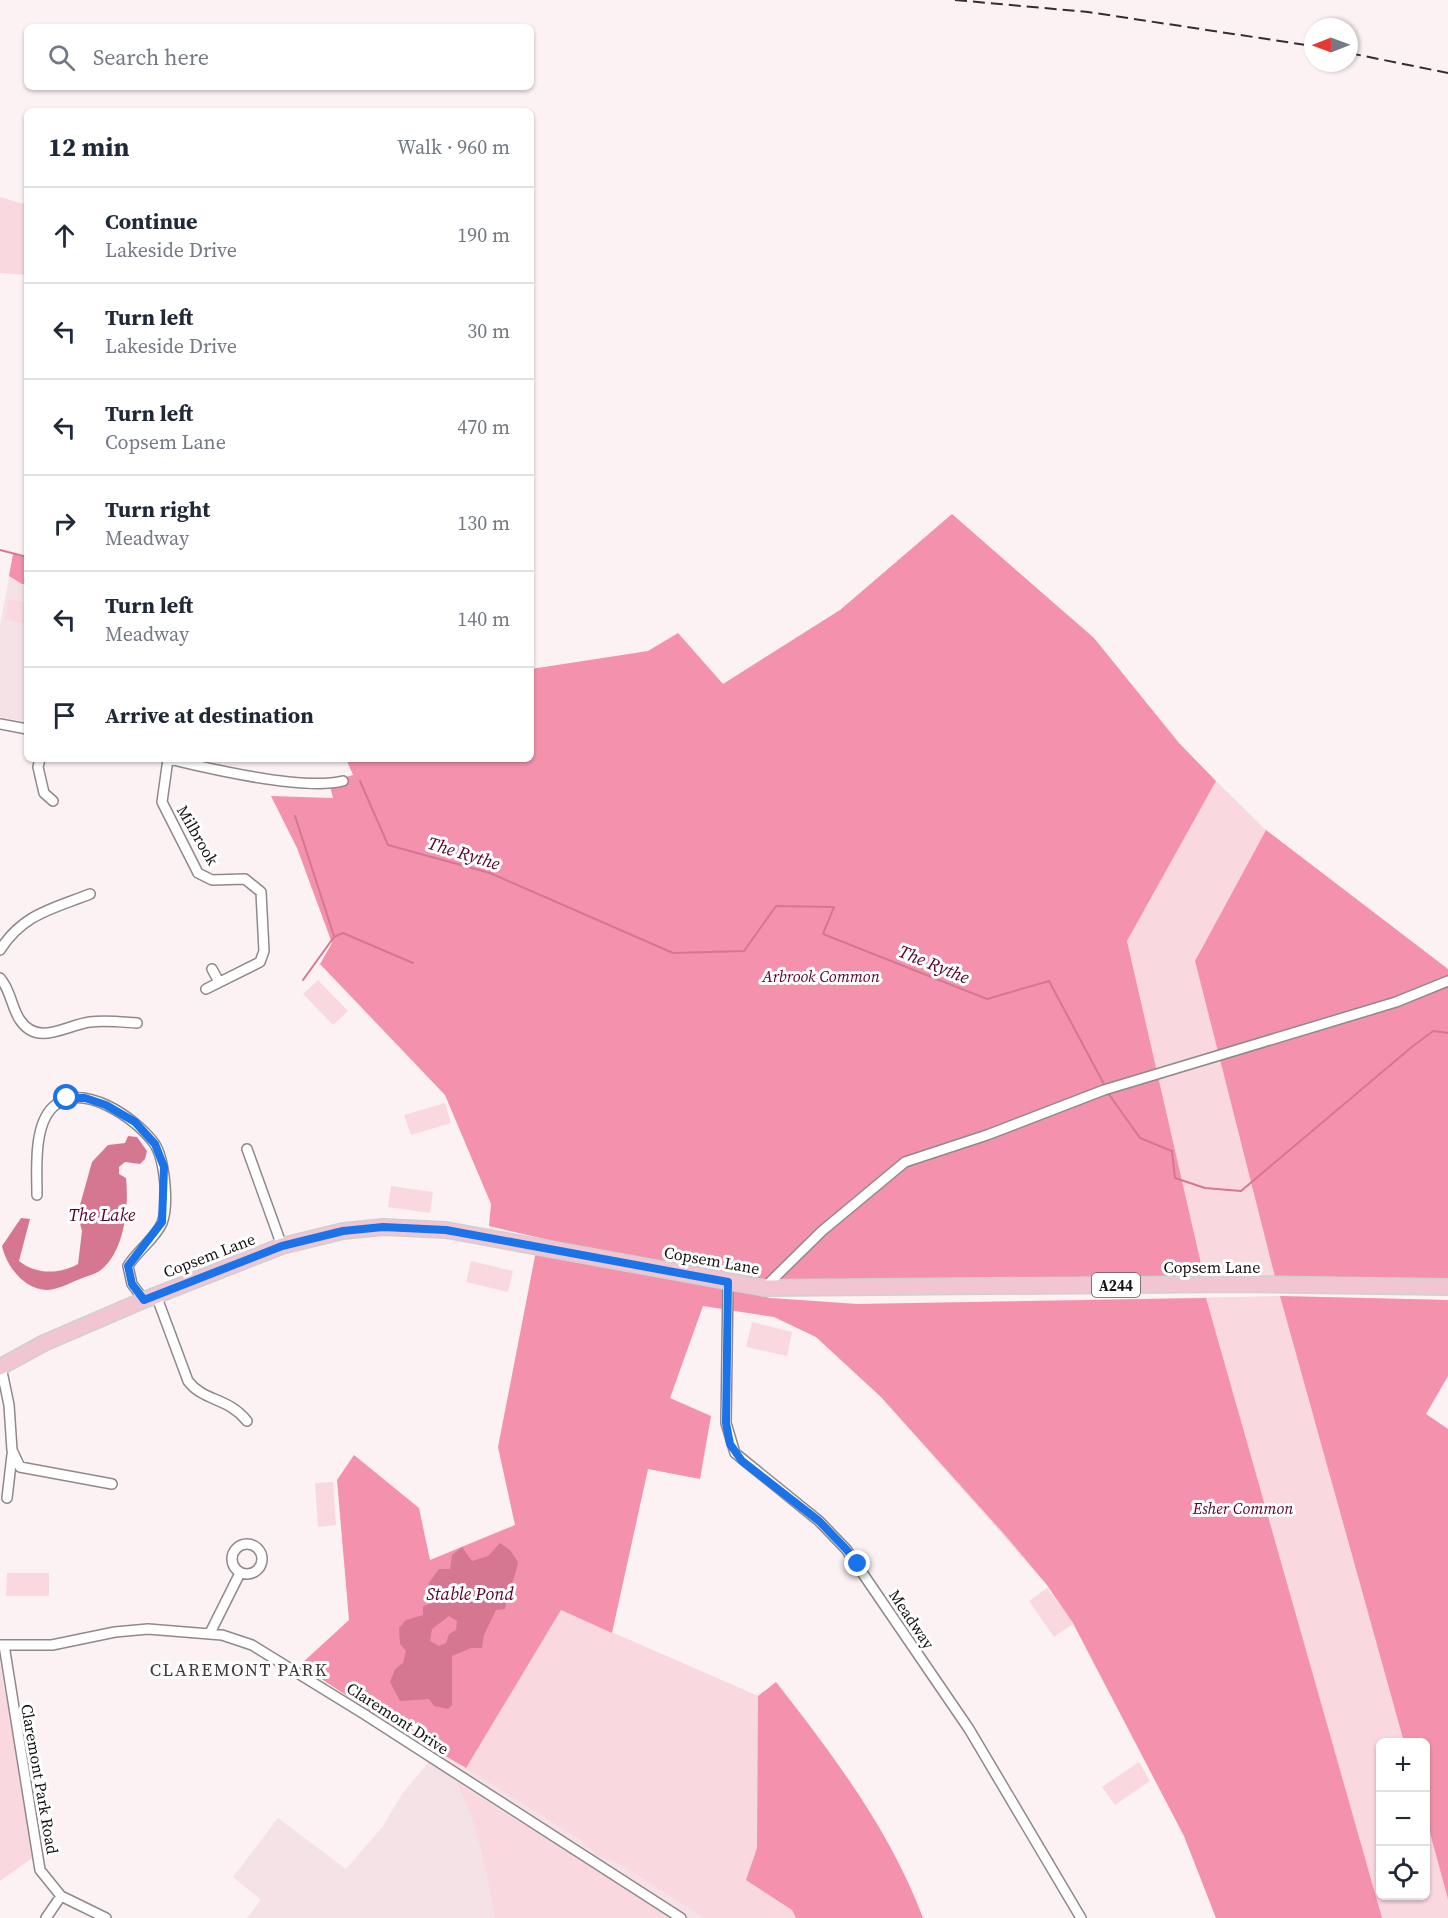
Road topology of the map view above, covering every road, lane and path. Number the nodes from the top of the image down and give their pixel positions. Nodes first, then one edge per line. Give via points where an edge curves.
1 (0, 724) edge
2 (24, 728) edge
3 (39, 762) edge
4 (168, 762) edge
5 (185, 762) edge
6 (343, 781) dead end
7 (44, 793) junction
8 (53, 801) dead end
9 (38, 802) dead end
10 (90, 894) dead end
11 (0, 950) edge
12 (212, 969) dead end
13 (0, 978) edge
14 (1448, 981) edge
15 (219, 982) junction
16 (206, 988) dead end
17 (137, 1023) dead end
18 (247, 1149) dead end
19 (37, 1195) dead end
20 (282, 1246) junction
21 (728, 1282) junction
22 (1448, 1287) edge
23 (764, 1288) junction
24 (150, 1297) junction
25 (1, 1367) edge
26 (247, 1421) dead end
27 (12, 1450) junction
28 (112, 1484) dead end
29 (7, 1498) dead end
30 (240, 1573) dead end
31 (210, 1633) junction
32 (2, 1645) edge
33 (61, 1896) junction
34 (46, 1918) edge
35 (106, 1918) edge
36 (681, 1918) edge
37 (1081, 1918) edge

1 - 2 street
3 - 7 street
4 - 15 street, Milbrook via 162,802 198,873 212,879 245,879 256,885 263,899 263,957 254,966
5 - 6 street via 326,786
7 - 8 street
7 - 9 street
10 - 11 street via 30,918 17,927
12 - 15 street
13 - 17 street via 20,1020 38,1033 48,1034 90,1022
14 - 23 street via 1396,1002 1108,1089 905,1162 822,1231
15 - 16 street, Milbrook
18 - 20 street
19 - 24 street via 39,1140 52,1108 67,1098 85,1098 135,1122 155,1144 164,1167 162,1222 128,1266 132,1284
20 - 21 main road, Copsem Lane / A244 via 343,1231 383,1227 442,1230
20 - 24 main road, Copsem Lane / A244
21 - 23 main road, Copsem Lane / A244
21 - 37 street, Meadway via 726,1423 735,1453 819,1521 846,1549 969,1729
22 - 23 main road, Copsem Lane / A244 via 1240,1284
24 - 25 main road, Copsem Lane / A244 via 44,1343
24 - 26 street via 195,1391 237,1409
25 - 27 street
27 - 28 street via 20,1467
27 - 29 street
30 - 31 street
31 - 32 street, Claremont Drive via 148,1629 52,1645
31 - 36 street, Claremont Drive via 252,1645 292,1669
32 - 33 street, Claremont Park Road via 40,1870
33 - 34 street
33 - 35 street, Claremont Park Road

